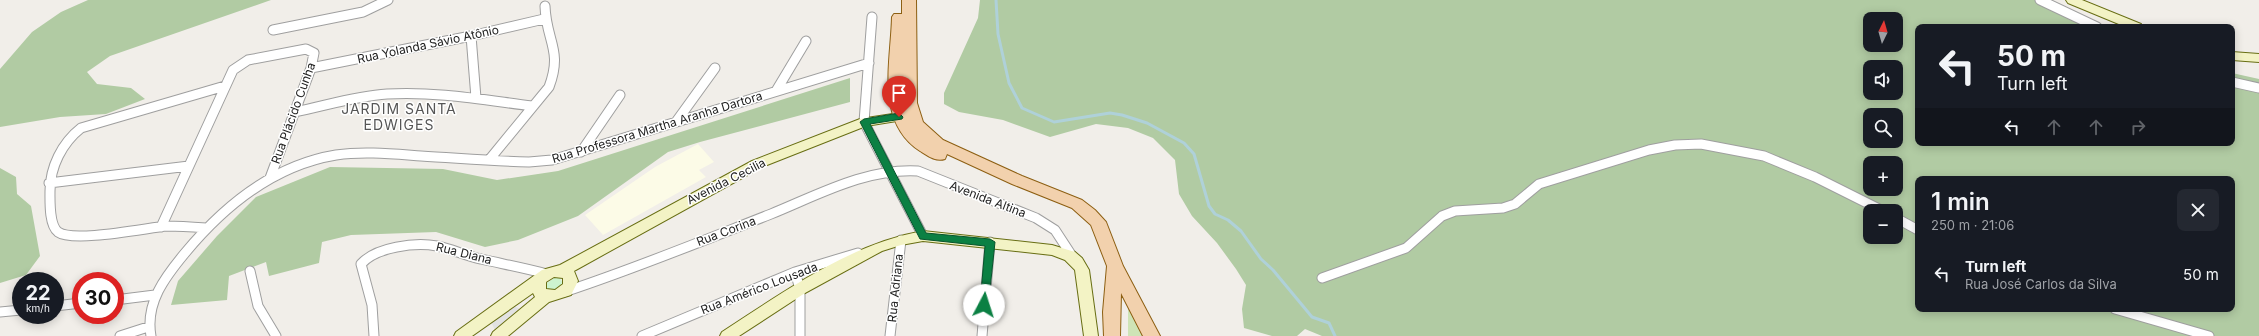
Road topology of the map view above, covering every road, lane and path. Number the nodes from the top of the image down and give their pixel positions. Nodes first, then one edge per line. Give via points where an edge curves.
1 (388, 0) edge
2 (899, 0) edge
3 (909, 0) edge
4 (2040, 0) edge
5 (2072, 0) edge
6 (545, 6) dead end
7 (872, 17) dead end
8 (544, 19) junction
9 (2091, 24) edge
10 (2131, 24) edge
11 (274, 30) dead end
12 (471, 36) junction
13 (806, 41) dead end
14 (2235, 56) edge
15 (2259, 58) edge
16 (869, 63) junction
17 (311, 68) junction
18 (715, 68) dead end
19 (2235, 83) edge
20 (225, 86) junction
21 (2259, 88) edge
22 (776, 91) junction
23 (620, 95) dead end
24 (476, 98) junction
25 (532, 106) junction
26 (294, 112) junction
27 (899, 117) junction
28 (676, 122) junction
29 (864, 122) junction
30 (581, 152) junction
31 (489, 160) junction
32 (189, 166) junction
33 (889, 171) junction
34 (270, 178) junction
35 (1017, 180) junction
36 (49, 183) junction
37 (1870, 204) edge
38 (1903, 222) edge
39 (161, 227) junction
40 (206, 228) junction
41 (1915, 228) edge
42 (924, 236) junction
43 (901, 240) junction
44 (990, 242) junction
45 (878, 247) junction
46 (1072, 256) junction
47 (1115, 266) junction
48 (562, 271) junction
49 (250, 272) dead end
50 (795, 272) junction
51 (543, 278) junction
52 (1322, 278) dead end
53 (800, 289) junction
54 (564, 292) junction
55 (156, 295) junction
56 (546, 296) junction
57 (124, 299) edge
58 (12, 311) edge
59 (0, 312) edge
60 (2125, 312) edge
61 (149, 332) edge
62 (120, 336) edge
63 (276, 336) edge
64 (374, 336) edge
65 (461, 336) edge
66 (498, 336) edge
67 (642, 336) edge
68 (727, 336) edge
69 (800, 336) edge
70 (890, 336) edge
71 (982, 336) edge
72 (1091, 336) edge
73 (1112, 336) edge
74 (1152, 336) edge
75 (2209, 336) edge

1 - 11 street via 363,12
2 - 27 main road
3 - 35 main road via 910,103 918,126 932,140 948,150
4 - 9 street
5 - 10 street
6 - 8 street
7 - 16 street
8 - 12 street, Rua Yolanda Sávio Atônio
8 - 25 street via 557,62 549,87
12 - 17 street, Rua Yolanda Sávio Atônio
12 - 24 street
13 - 22 street
14 - 15 street
16 - 22 street, Rua Professora Martha Aranha Dartora
16 - 29 street
17 - 20 street, Rua Plácido Cunha via 314,53 311,50 292,50 240,63 233,70
17 - 26 street, Rua Plácido Cunha
18 - 28 street
19 - 21 street
20 - 32 street
20 - 36 street via 81,128 66,143
22 - 28 street, Rua Professora Martha Aranha Dartora
23 - 30 street
24 - 25 street
24 - 26 street via 399,94 367,97
25 - 31 street
26 - 34 street, Rua Plácido Cunha
27 - 29 street, Avenida Cecilia
27 - 35 main road via 917,142 931,151 984,172
28 - 30 street, Rua Professora Martha Aranha Dartora
29 - 33 street
29 - 48 street, Avenida Cecilia via 757,164
30 - 31 street, Rua Professora Martha Aranha Dartora via 552,160 530,162
31 - 34 street, Rua Professora Martha Aranha Dartora via 377,152 336,155 310,161
32 - 36 street
32 - 39 street
33 - 42 street
33 - 46 street, Avenida Altina via 918,171 1036,218 1055,230
33 - 54 street, Rua Corina via 840,187 617,274
34 - 40 street, Rua Professora Martha Aranha Dartora
35 - 47 main road via 1085,209 1098,222
36 - 39 street via 55,224 57,231 62,235 77,237
37 - 52 street via 1764,156 1701,144 1675,145 1648,150 1539,184 1515,204 1503,208 1455,211 1442,216 1406,248
38 - 41 street
39 - 40 street
40 - 55 street, Rua Professora Martha Aranha Dartora via 173,268
42 - 43 street
42 - 44 street
43 - 45 street
43 - 70 street, Rua Adriana
44 - 46 street via 1052,250
44 - 71 street
45 - 50 street, Rua Américo Lousada
45 - 53 street
46 - 72 street via 1082,270
47 - 73 main road via 1111,312
47 - 74 main road
48 - 51 street
48 - 54 street via 570,275 571,279
49 - 63 street via 253,296 259,312
50 - 53 street
50 - 67 street, Rua Américo Lousada
51 - 56 street via 539,292
51 - 64 street, Rua Diana via 515,264 478,258 433,245 418,245 368,256 361,264 372,305
51 - 65 street
53 - 68 street
53 - 69 street
54 - 56 street
55 - 57 street
55 - 61 street, Rua Professora Martha Aranha Dartora via 150,310
56 - 66 street
58 - 59 street
60 - 75 street
61 - 62 street

